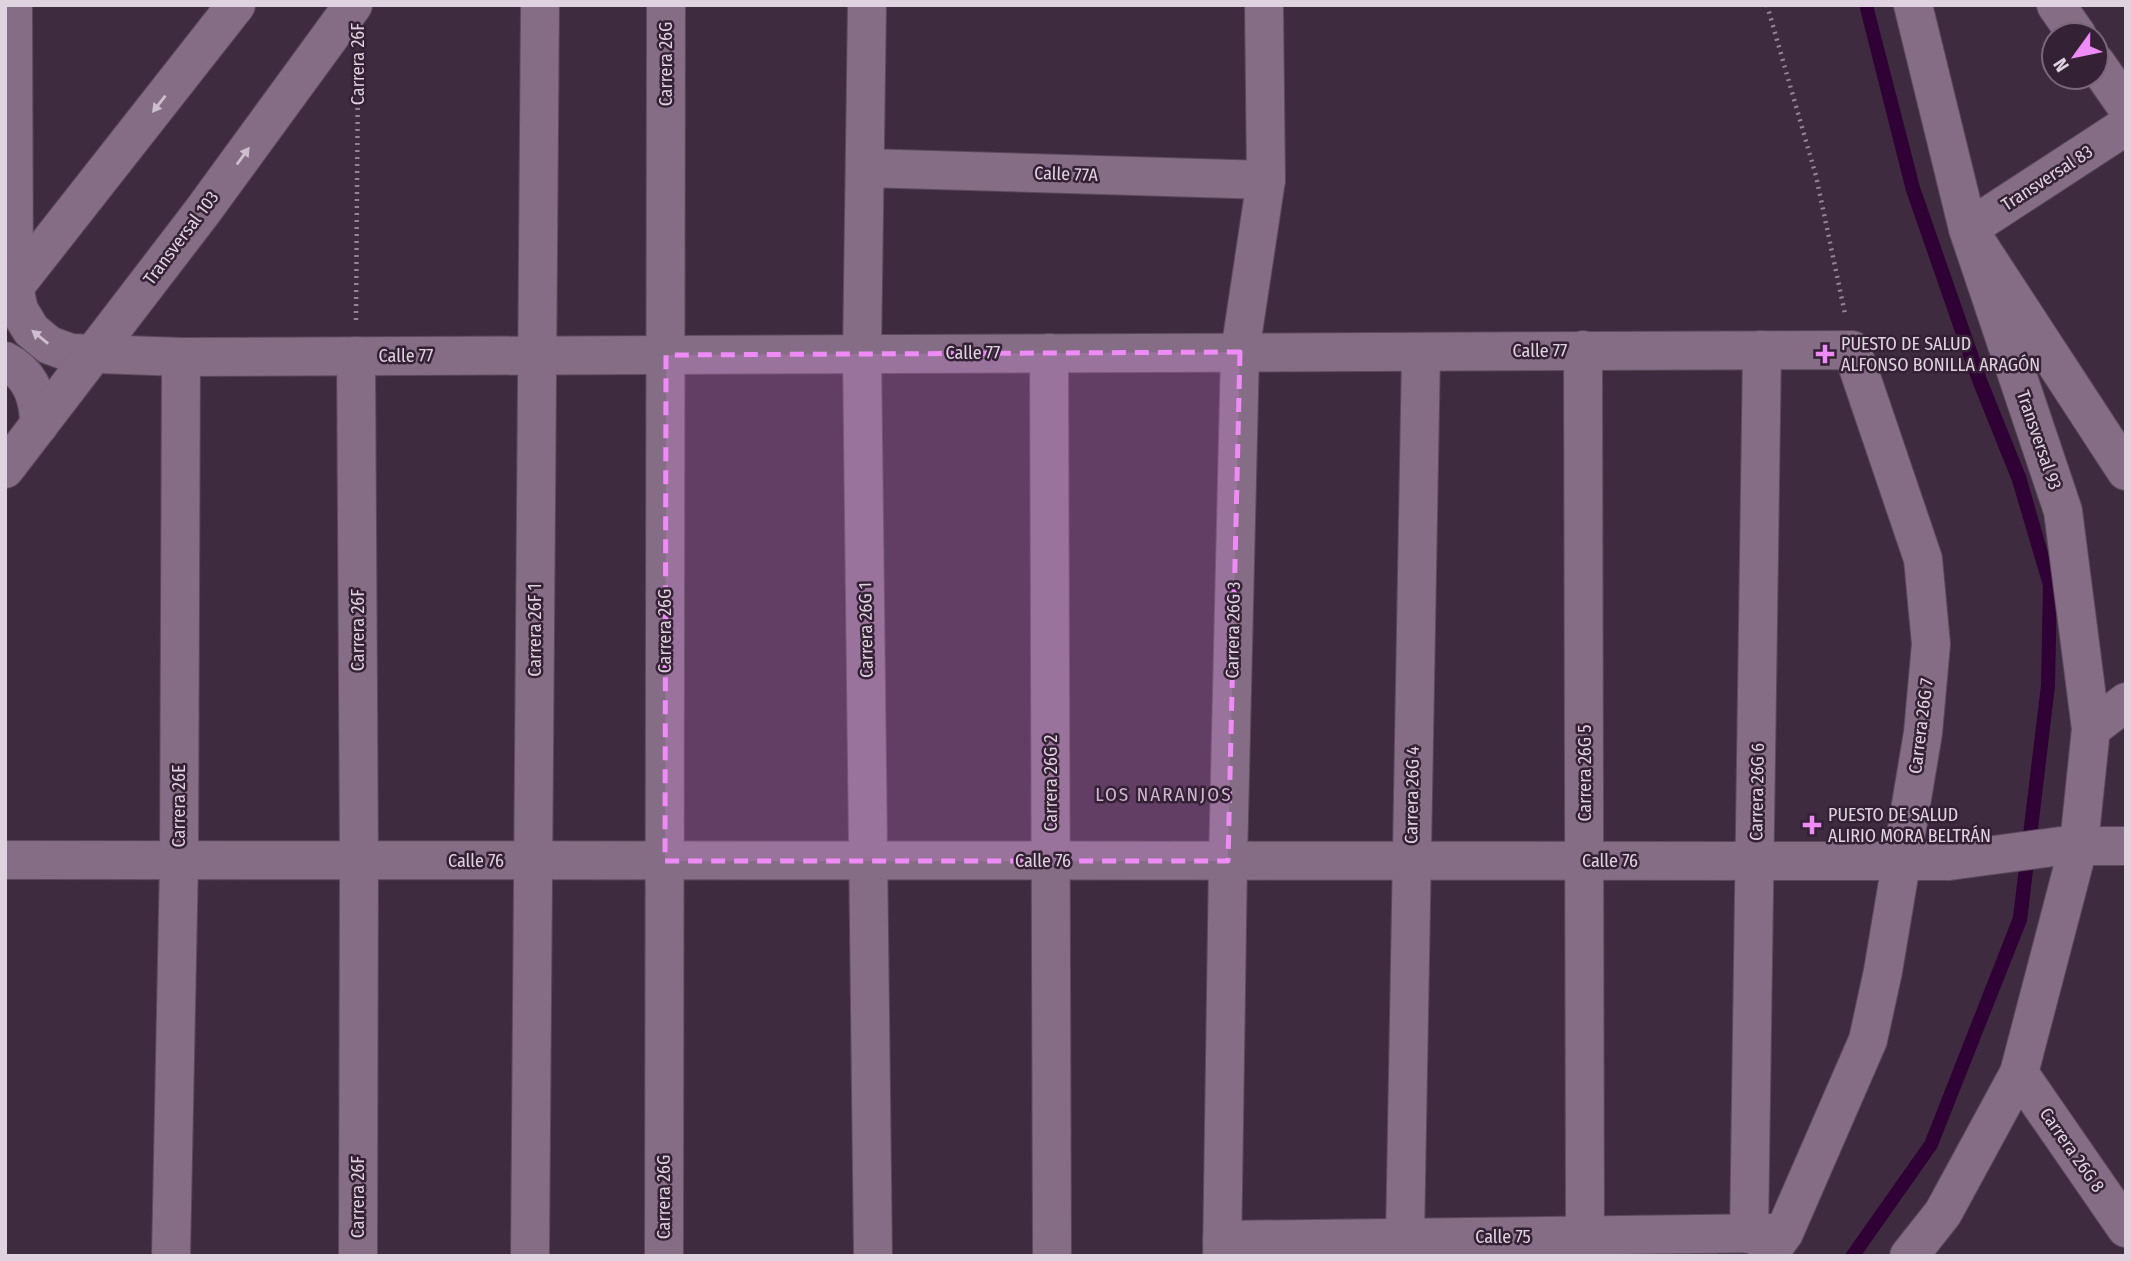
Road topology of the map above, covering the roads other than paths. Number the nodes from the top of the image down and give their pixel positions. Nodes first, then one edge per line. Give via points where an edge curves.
1 (13, 5) edge
2 (200, 5) edge
3 (236, 5) edge
4 (353, 5) edge
5 (540, 5) edge
6 (666, 5) edge
7 (867, 5) edge
8 (1264, 5) edge
9 (1913, 5) edge
10 (2056, 5) edge
11 (2067, 21) edge
12 (201, 51) junction
13 (2110, 83) edge
14 (2126, 106) edge
15 (2126, 126) edge
16 (865, 168) junction
17 (1266, 180) junction
18 (1968, 229) junction
19 (10, 293) edge
20 (1583, 350) junction
21 (1762, 350) junction
22 (1852, 350) joint
23 (94, 352) junction
24 (1240, 352) junction
25 (1421, 352) junction
26 (1049, 353) junction
27 (862, 354) junction
28 (538, 355) junction
29 (666, 355) junction
30 (356, 356) junction
31 (181, 357) junction
32 (5, 361) edge
33 (39, 425) junction
34 (5, 469) edge
35 (2126, 471) edge
36 (2126, 702) edge
37 (2091, 729) junction
38 (2070, 845) junction
39 (2126, 846) edge
40 (5, 860) edge
41 (179, 861) junction
42 (359, 861) junction
43 (533, 861) junction
44 (664, 861) junction
45 (869, 861) junction
46 (1051, 861) junction
47 (1228, 861) junction
48 (1410, 861) junction
49 (1585, 861) junction
50 (1756, 861) junction
51 (1901, 861) junction
52 (2019, 1073) junction
53 (2126, 1228) edge
54 (1585, 1237) junction
55 (1405, 1238) junction
56 (1766, 1241) edge
57 (1222, 1248) edge
58 (2126, 1248) edge
59 (171, 1256) edge
60 (358, 1256) edge
61 (530, 1256) edge
62 (664, 1256) edge
63 (873, 1256) edge
64 (1052, 1256) edge
65 (1909, 1256) edge
66 (2115, 1256) edge

1 - 19 street, Calle 77
2 - 12 street
3 - 12 street
23 -> 4 street, Transversal 103
5 - 28 street, Carrera 26F 1
6 - 29 street, Carrera 26G
7 - 16 street, Carrera 26G 1
8 - 17 street, Carrera 26G 3
9 - 18 street, Transversal 93
10 - 11 street
12 -> 19 street
13 - 14 street
15 - 18 street, Transversal 83
16 - 17 street, Calle 77A
16 - 27 street, Carrera 26G 1
17 - 24 street, Carrera 26G 3
18 - 35 street
18 - 37 street, Transversal 93 via 2063,511
23 -> 19 street, Calle 77 via 71,353 49,345 31,330
20 - 21 street, Calle 77
20 - 25 street, Calle 77
20 - 49 street, Carrera 26G 5
21 - 22 street, Calle 77
21 - 50 street, Carrera 26G 6
22 - 51 street, Carrera 26G 7 via 1923,559 1931,644 1923,733
23 - 31 street, Calle 77
23 - 33 street, Transversal 103
24 - 25 street, Calle 77
24 - 26 street, Calle 77
24 - 47 street, Carrera 26G 3
25 - 48 street, Carrera 26G 4
26 - 27 street, Calle 77
26 - 46 street, Carrera 26G 2
27 - 29 street, Calle 77
27 - 45 street, Carrera 26G 1
28 - 29 street, Calle 77
28 - 30 street, Calle 77
28 - 43 street, Carrera 26F 1
29 - 44 street, Carrera 26G
30 - 31 street, Calle 77
30 - 42 street, Carrera 26F
31 - 41 street, Carrera 26E
32 - 33 street via 24,375 34,391
33 - 34 street, Transversal 103
36 - 37 street
37 - 38 street, Transversal 93
38 - 39 street, Calle 76
38 - 51 street, Calle 76 via 1949,861
38 - 52 street, Transversal 93
40 - 41 street, Calle 76
41 - 42 street, Calle 76
41 - 59 street, Carrera 26E
42 - 43 street, Calle 76
42 - 60 street, Carrera 26F
43 - 44 street, Calle 76
43 - 61 street, Carrera 26F 1
44 - 45 street, Calle 76
44 - 62 street, Carrera 26G
45 - 46 street, Calle 76
45 - 63 street, Carrera 26G 1
46 - 47 street, Calle 76
46 - 64 street, Carrera 26G 2
47 - 48 street, Calle 76
47 - 57 street, Carrera 26G 3
48 - 49 street, Calle 76
48 - 55 street, Carrera 26G 4
49 - 50 street, Calle 76
49 - 54 street, Carrera 26G 5
50 - 51 street, Calle 76
50 - 56 street, Carrera 26G 6
51 - 56 street, Carrera 26G 7 via 1868,1040
52 - 53 street, Carrera 26G 8
52 - 65 street, Transversal 93 via 1943,1213
54 - 55 street, Calle 75
54 - 56 street, Calle 75
55 - 57 street, Calle 75
58 - 66 street

